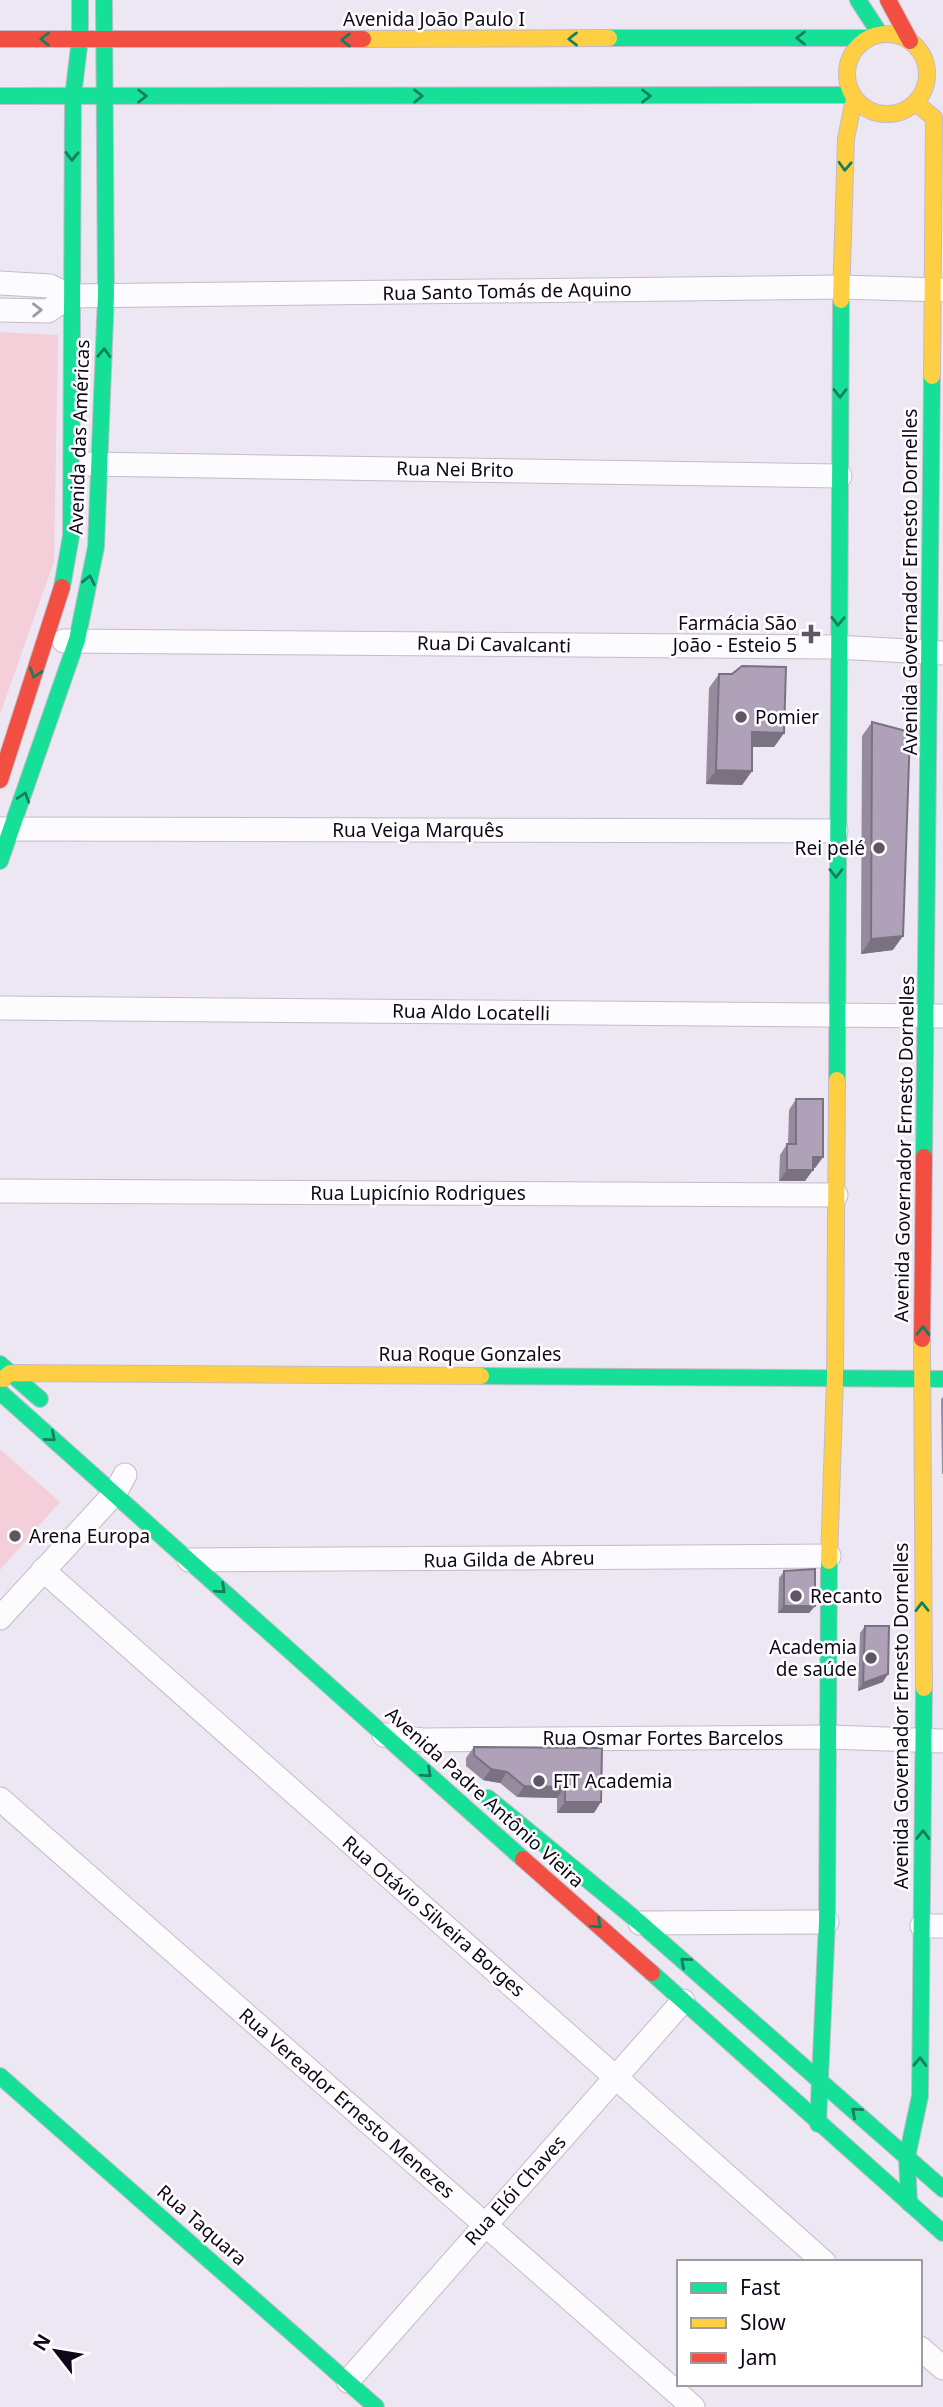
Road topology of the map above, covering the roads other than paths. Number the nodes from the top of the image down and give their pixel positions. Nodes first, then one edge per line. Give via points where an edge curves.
1 (80, 0) edge
2 (104, 0) edge
3 (859, 0) edge
4 (888, 0) edge
5 (874, 36) junction
6 (0, 39) edge
7 (80, 39) junction
8 (103, 41) junction
9 (914, 45) junction
10 (943, 49) edge
11 (0, 96) edge
12 (74, 96) junction
13 (102, 96) junction
14 (853, 97) junction
15 (943, 97) edge
16 (918, 100) junction
17 (0, 284) edge
18 (841, 287) junction
19 (937, 290) edge
20 (106, 295) junction
21 (70, 296) junction
22 (0, 310) edge
23 (101, 462) junction
24 (70, 466) junction
25 (938, 473) edge
26 (840, 476) junction
27 (77, 640) junction
28 (45, 642) junction
29 (837, 647) junction
30 (937, 653) edge
31 (0, 780) edge
32 (6, 829) edge
33 (836, 831) junction
34 (936, 833) edge
35 (0, 861) edge
36 (0, 1008) edge
37 (836, 1016) junction
38 (935, 1016) edge
39 (0, 1191) edge
40 (836, 1195) junction
41 (934, 1199) edge
42 (3, 1373) edge
43 (835, 1377) junction
44 (922, 1379) junction
45 (943, 1379) edge
46 (0, 1392) edge
47 (52, 1410) dead end
48 (122, 1479) junction
49 (196, 1552) junction
50 (932, 1552) edge
51 (829, 1556) junction
52 (222, 1562) junction
53 (43, 1570) junction
54 (242, 1580) dead end
55 (0, 1618) edge
56 (393, 1729) junction
57 (829, 1737) junction
58 (422, 1740) junction
59 (934, 1741) edge
60 (442, 1758) dead end
61 (472, 1784) dead end
62 (0, 1799) edge
63 (827, 1922) junction
64 (640, 1923) junction
65 (932, 1926) edge
66 (683, 2001) junction
67 (0, 2076) edge
68 (616, 2077) junction
69 (821, 2082) junction
70 (920, 2096) junction
71 (943, 2096) edge
72 (818, 2124) junction
73 (908, 2158) junction
74 (943, 2189) edge
75 (909, 2203) junction
76 (485, 2224) junction
77 (943, 2232) edge
78 (822, 2260) edge
79 (922, 2350) edge
80 (943, 2368) edge
81 (348, 2381) junction
82 (376, 2407) edge
83 (693, 2407) edge

1 - 7 main road, Avenida das Américas
2 - 8 main road, Avenida das Américas
3 - 5 main road
4 - 9 main road
5 -> 8 main road, Avenida João Paulo I
5 - 9 main road via 890,34
5 - 14 main road via 860,44 848,63
7 -> 6 main road, Avenida João Paulo I
7 - 8 main road, Avenida João Paulo I
7 - 12 main road, Avenida das Américas
8 - 13 main road, Avenida das Américas
9 - 10 main road
9 - 16 main road via 924,57 927,77
11 - 12 main road
12 - 13 main road
12 -> 21 main road, Avenida das Américas
13 -> 14 main road
13 - 20 main road, Avenida das Américas
14 - 16 main road via 863,107 884,115 896,114
14 -> 18 main road via 846,139
15 - 16 main road
16 - 19 main road, Avenida Governador Ernesto Dornelles via 934,118
17 - 21 street via 50,286
18 - 19 street, Rua Santo Tomás de Aquino
18 - 20 street, Rua Santo Tomás de Aquino
18 -> 26 main road
19 - 25 main road, Avenida Governador Ernesto Dornelles
20 - 21 street, Rua Santo Tomás de Aquino
23 -> 20 main road, Avenida das Américas
22 -> 21 street via 48,311
21 - 24 main road, Avenida das Américas
23 - 24 street, Rua Nei Brito
23 - 26 street, Rua Nei Brito
27 -> 23 main road, Avenida das Américas via 96,547
24 - 28 main road, Avenida das Américas via 71,536 60,596
25 - 30 main road, Avenida Governador Ernesto Dornelles
26 -> 29 main road
27 - 28 street, Rua Di Cavalcanti
27 - 29 street, Rua Di Cavalcanti
32 -> 27 main road, Avenida das Américas
28 -> 31 main road, Avenida das Américas
29 - 30 street, Rua Di Cavalcanti
29 - 33 main road
30 - 34 main road, Avenida Governador Ernesto Dornelles
32 - 33 street, Rua Veiga Marquês
32 - 35 main road, Avenida das Américas
33 -> 37 main road
34 - 38 main road, Avenida Governador Ernesto Dornelles
36 - 37 street, Rua Aldo Locatelli
37 - 38 street, Rua Aldo Locatelli
37 - 40 main road
38 - 41 main road, Avenida Governador Ernesto Dornelles
39 - 40 street, Rua Lupicínio Rodrigues
40 - 43 main road
44 -> 41 main road, Avenida Governador Ernesto Dornelles
42 - 43 main road, Rua Roque Gonzales
42 - 47 main road
43 - 44 main road, Rua Roque Gonzales
43 - 51 main road
44 - 45 main road, Rua Roque Gonzales
44 - 50 main road, Avenida Governador Ernesto Dornelles
46 -> 48 main road, Avenida Padre Antônio Vieira
48 - 49 main road, Avenida Padre Antônio Vieira
48 - 53 street
49 - 52 street, Rua Gilda de Abreu
49 -> 56 main road, Avenida Padre Antônio Vieira
59 -> 50 main road, Avenida Governador Ernesto Dornelles
51 - 52 street, Rua Gilda de Abreu
51 - 57 main road
52 - 54 main road
53 - 55 street
53 - 68 street, Rua Otávio Silveira Borges
56 - 58 street, Rua Osmar Fortes Barcelos
56 -> 66 main road, Avenida Padre Antônio Vieira
57 - 58 street, Rua Osmar Fortes Barcelos
57 - 59 street, Rua Osmar Fortes Barcelos
57 - 63 main road
58 - 60 main road, Avenida Padre Antônio Vieira
65 -> 59 main road, Avenida Governador Ernesto Dornelles
61 - 64 main road, Avenida Padre Antônio Vieira
62 - 76 street, Rua Vereador Ernesto Menezes
63 - 64 street
63 - 69 main road
69 -> 64 main road, Avenida Padre Antônio Vieira
70 -> 65 main road, Avenida Governador Ernesto Dornelles
66 - 68 street, Rua Elói Chaves
66 - 72 main road, Avenida Padre Antônio Vieira
67 - 81 main road, Rua Taquara
68 - 76 street, Rua Elói Chaves
68 - 78 street, Rua Otávio Silveira Borges
69 - 72 main road
73 -> 69 main road, Avenida Padre Antônio Vieira
70 - 71 street
70 - 73 main road, Avenida Governador Ernesto Dornelles
72 - 75 main road, Avenida Padre Antônio Vieira
73 - 74 main road, Avenida Padre Antônio Vieira
73 - 75 main road, Avenida Governador Ernesto Dornelles
75 - 77 main road, Avenida Padre Antônio Vieira
76 - 81 street, Rua Elói Chaves
76 - 83 street, Rua Vereador Ernesto Menezes
79 - 80 street
81 - 82 main road, Rua Taquara

